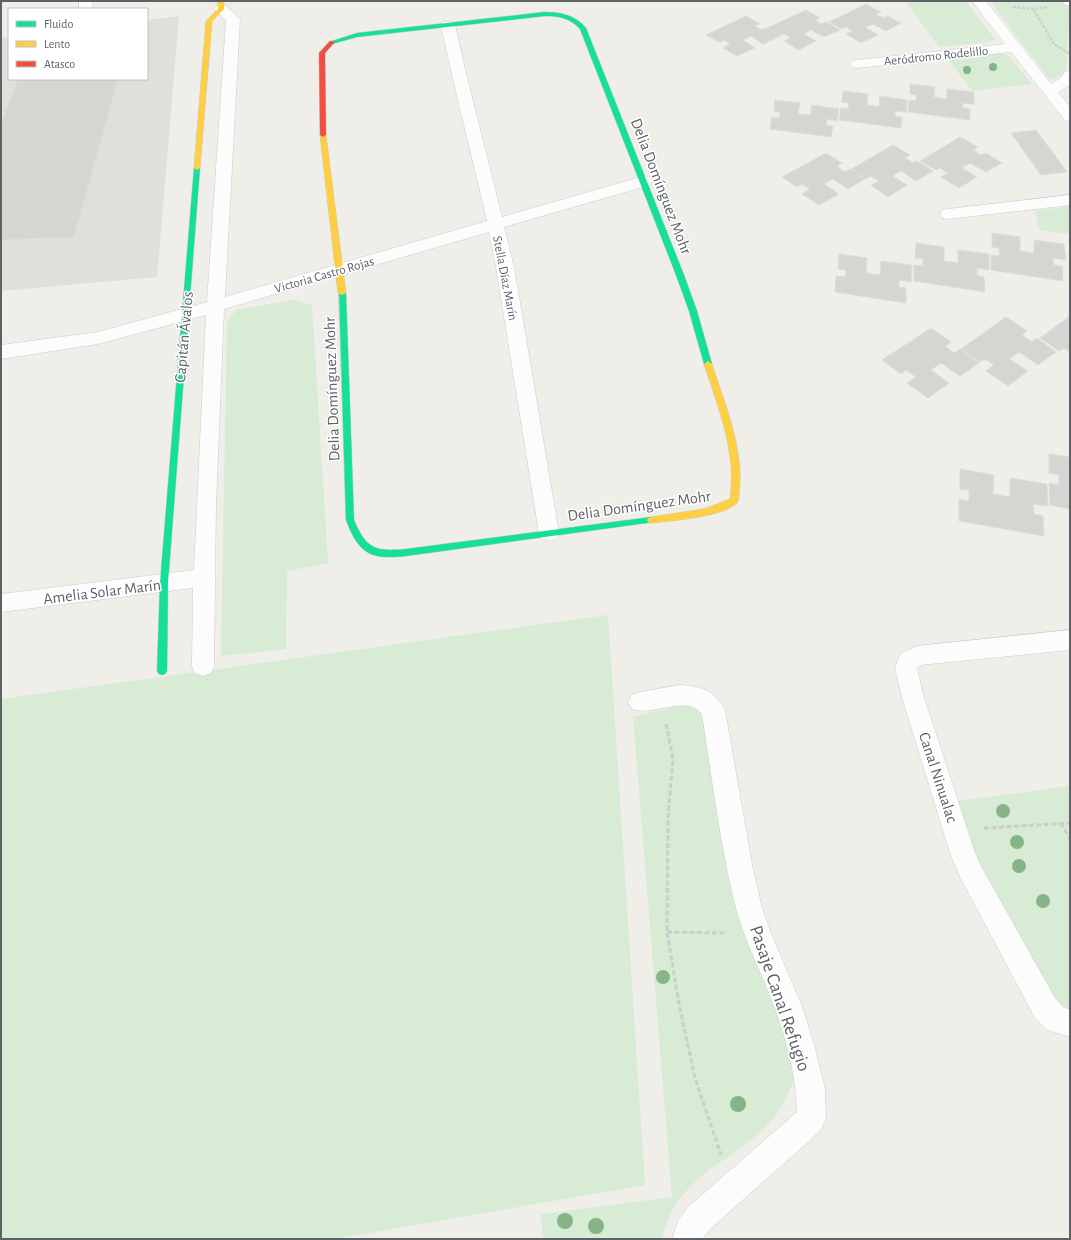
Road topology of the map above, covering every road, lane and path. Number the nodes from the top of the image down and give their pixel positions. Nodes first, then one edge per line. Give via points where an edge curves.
1 (979, 1) edge
2 (221, 5) edge
3 (1008, 6) dead end
4 (1052, 6) dead end
5 (1033, 9) junction
6 (448, 25) junction
7 (1014, 47) junction
8 (1070, 54) edge
9 (857, 64) dead end
10 (1070, 75) edge
11 (1049, 91) junction
12 (1070, 117) edge
13 (644, 181) junction
14 (1070, 200) edge
15 (948, 214) dead end
16 (496, 225) junction
17 (340, 269) junction
18 (215, 306) junction
19 (185, 315) junction
20 (1, 352) edge
21 (549, 533) junction
22 (203, 578) junction
23 (164, 583) junction
24 (1, 603) edge
25 (1070, 640) edge
26 (203, 666) dead end
27 (162, 671) dead end
28 (650, 700) joint
29 (1061, 823) junction
30 (1070, 823) edge
31 (956, 830) junction
32 (1070, 839) edge
33 (667, 932) junction
34 (757, 933) junction
35 (1070, 1023) edge
36 (732, 1188) junction
37 (687, 1239) edge

1 - 7 street
2 - 18 street, Capitán Ávalos via 233,18
2 - 19 street, Capitán Ávalos via 209,21
3 - 5 path
4 - 5 path
5 - 8 path via 1054,45
6 - 13 street, Delia Domínguez Mohr via 545,14 568,15 577,20 583,28
6 - 16 street, Stella Díaz Marín
6 - 17 street, Delia Domínguez Mohr via 343,38 333,41 322,53 323,146
7 - 9 street, Aeródromo Rodelillo
7 - 11 street
10 - 11 street via 1067,81
11 - 12 street
13 - 16 street, Victoria Castro Rojas
13 - 21 street, Delia Domínguez Mohr via 693,311 732,448 738,490 734,501 706,513
14 - 15 street
16 - 17 street, Victoria Castro Rojas
16 - 21 street, Stella Díaz Marín
17 - 18 street, Victoria Castro Rojas
17 - 21 street, Delia Domínguez Mohr via 350,520 354,535 362,546 372,552 390,553
18 - 19 street, Victoria Castro Rojas
18 - 22 street, Capitán Ávalos
19 - 20 street, Victoria Castro Rojas via 98,338
19 - 23 street, Capitán Ávalos
22 - 23 street, Amelia Solar Marín
22 - 26 street, Capitán Ávalos
23 - 24 street, Amelia Solar Marín
23 - 27 street, Capitán Ávalos
25 - 31 street, Canal Ninualac via 917,656 908,661 907,677
28 - 33 path via 672,744 668,817
28 - 34 street, Pasaje Canal Refugio via 694,696 705,700 711,706 739,864
29 - 30 path
29 - 31 path
29 - 32 path
31 - 35 street, Canal Ninualac via 973,877 1045,1008 1057,1020
33 - 34 path
33 - 36 path via 680,1011 695,1078
34 - 36 street, Pasaje Canal Refugio via 788,1006 807,1068 812,1089 812,1118
36 - 37 street, Pasaje Canal Refugio via 699,1218

